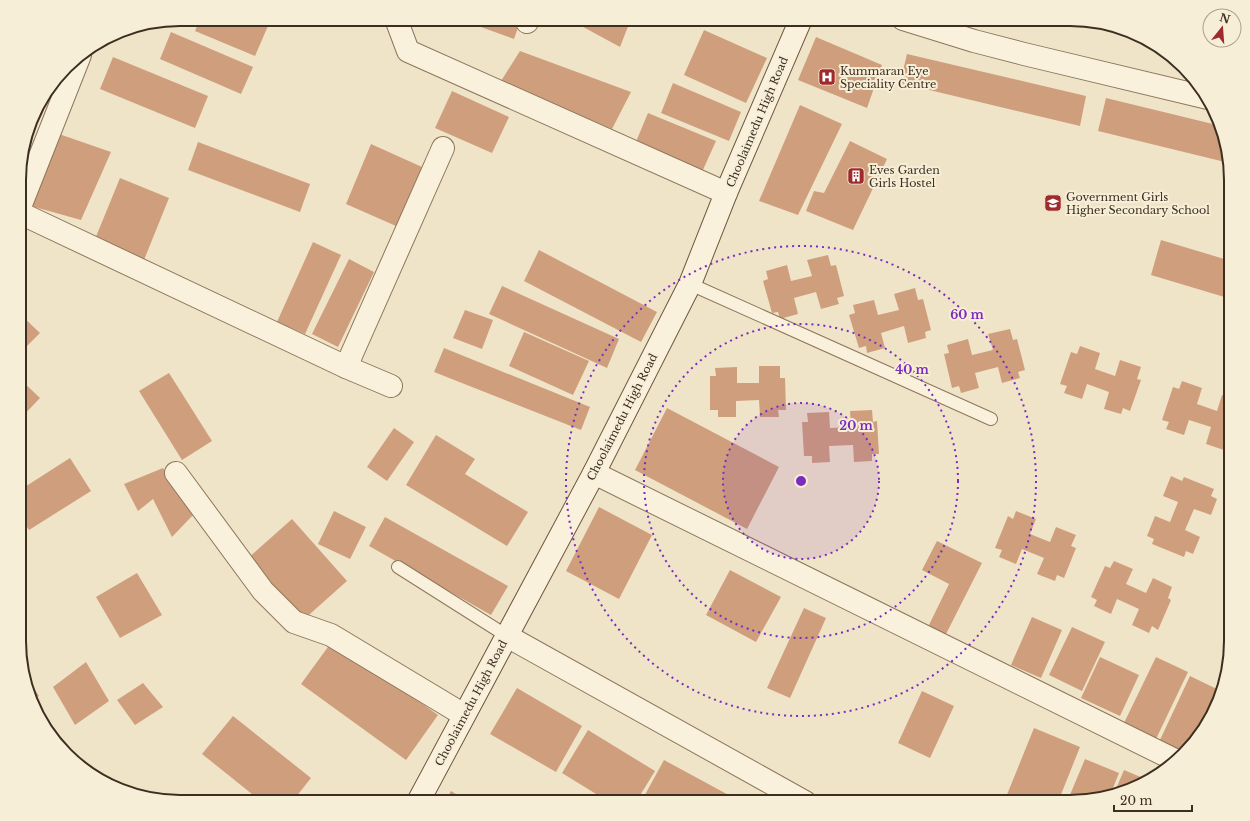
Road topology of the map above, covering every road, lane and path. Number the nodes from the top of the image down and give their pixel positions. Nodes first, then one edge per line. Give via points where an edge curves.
1 (399, 26) edge
2 (798, 26) edge
3 (926, 26) edge
4 (75, 67) edge
5 (1199, 96) edge
6 (443, 148) dead end
7 (26, 192) edge
8 (726, 193) junction
9 (26, 216) edge
10 (690, 284) junction
11 (346, 367) junction
12 (391, 386) dead end
13 (991, 419) dead end
14 (176, 473) dead end
15 (594, 473) junction
16 (398, 567) dead end
17 (507, 636) junction
18 (464, 715) junction
19 (1171, 758) edge
20 (422, 795) edge
21 (792, 795) edge

1 - 8 street via 408,51
2 - 8 street, Choolaimedu High Road
3 - 5 street via 1024,54
4 - 7 street
6 - 11 street
8 - 10 street, Choolaimedu High Road
9 - 11 street
10 - 13 lane
10 - 15 street, Choolaimedu High Road
11 - 12 street
14 - 18 street via 263,591 294,622 331,635
15 - 17 street, Choolaimedu High Road
15 - 19 street
16 - 17 lane
17 - 18 street, Choolaimedu High Road
17 - 21 street
18 - 20 street, Choolaimedu High Road

